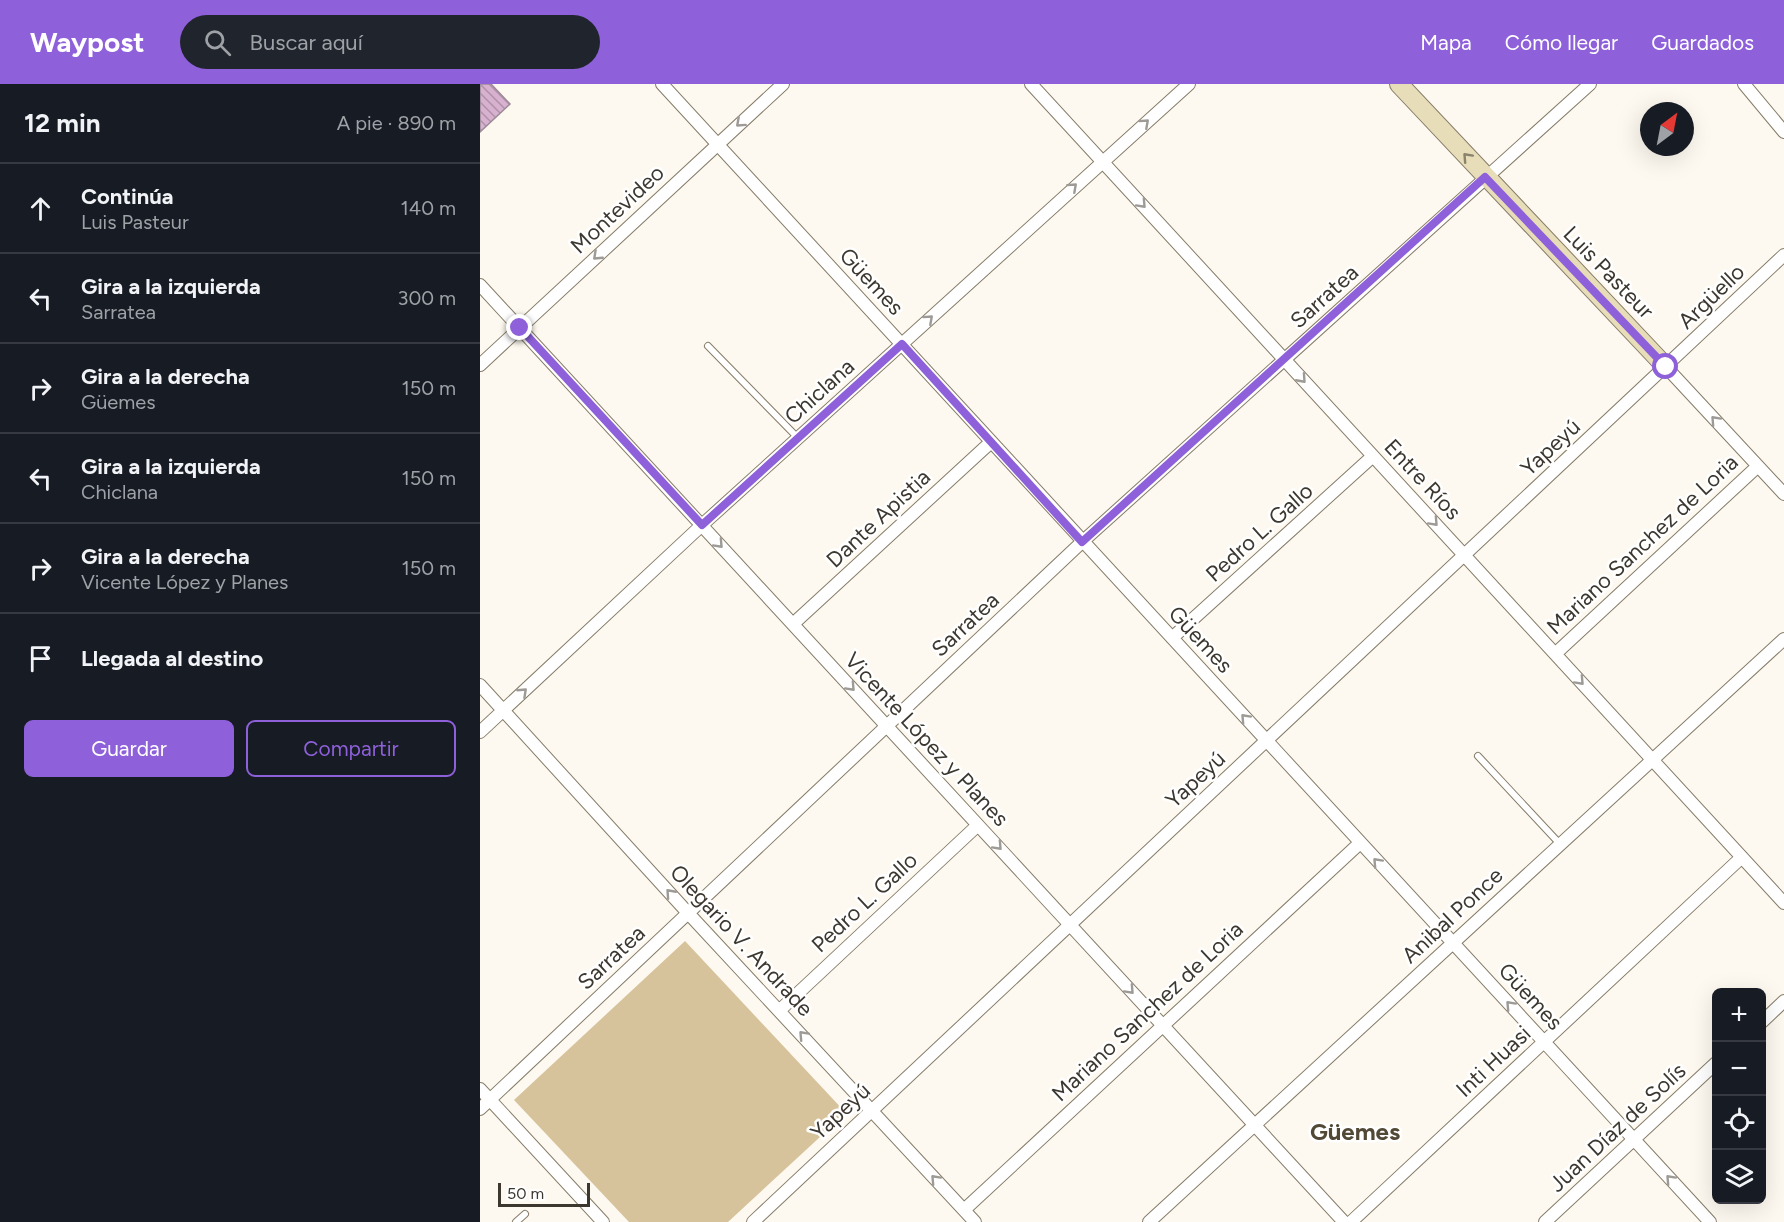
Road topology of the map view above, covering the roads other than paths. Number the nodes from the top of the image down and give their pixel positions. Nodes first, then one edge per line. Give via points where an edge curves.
1 (662, 84) edge
2 (783, 84) edge
3 (1031, 84) edge
4 (1189, 84) edge
5 (1400, 84) edge
6 (1590, 84) edge
7 (1744, 84) edge
8 (1784, 132) edge
9 (717, 144) junction
10 (1102, 161) junction
11 (1485, 177) junction
12 (1784, 255) edge
13 (480, 285) edge
14 (520, 328) junction
15 (902, 344) junction
16 (708, 346) dead end
17 (1285, 360) junction
18 (480, 365) edge
19 (1666, 367) junction
20 (798, 438) junction
21 (991, 442) junction
22 (1374, 456) junction
23 (1758, 466) junction
24 (1784, 494) edge
25 (702, 525) junction
26 (1082, 542) junction
27 (1465, 556) junction
28 (793, 624) junction
29 (1172, 638) junction
30 (1784, 639) edge
31 (1555, 654) junction
32 (480, 685) edge
33 (504, 710) junction
34 (887, 726) junction
35 (480, 732) edge
36 (1267, 741) junction
37 (1478, 756) dead end
38 (1652, 760) junction
39 (978, 825) junction
40 (1360, 843) junction
41 (1560, 844) junction
42 (1742, 857) junction
43 (1784, 903) edge
44 (687, 913) junction
45 (1070, 925) junction
46 (1452, 942) junction
47 (1784, 1001) edge
48 (780, 1010) junction
49 (1766, 1017) edge
50 (1163, 1026) junction
51 (1544, 1042) junction
52 (1712, 1067) edge
53 (480, 1089) edge
54 (490, 1100) junction
55 (480, 1109) edge
56 (872, 1111) junction
57 (1255, 1126) junction
58 (1634, 1140) junction
59 (964, 1210) junction
60 (525, 1214) dead end
61 (516, 1222) edge
62 (603, 1222) edge
63 (753, 1222) edge
64 (975, 1222) edge
65 (1149, 1222) edge
66 (1344, 1222) edge
67 (1351, 1222) edge
68 (1545, 1222) edge
69 (1710, 1222) edge

1 - 9 street, Güemes
2 -> 9 street, Montevideo
3 - 10 street, Entre Ríos
10 -> 4 street, Chiclana
11 -> 5 main road, Luis Pasteur
6 - 11 street, Sarratea
7 - 8 street
9 -> 14 street, Montevideo
9 - 15 street, Güemes
15 -> 10 street, Chiclana
10 -> 17 street, Entre Ríos
11 - 17 street, Sarratea
11 - 19 main road, Luis Pasteur
12 - 19 street, Argüello
13 - 14 street, Vicente López y Planes
14 - 18 street, Montevideo
14 - 25 street, Vicente López y Planes
15 - 20 street, Chiclana
15 - 21 street, Güemes
16 - 20 lane
17 -> 22 street, Entre Ríos
17 - 26 street, Sarratea
23 -> 19 street, Luis Pasteur
19 - 27 street, Yapeyú
20 - 25 street, Chiclana
21 - 26 street, Güemes
21 - 28 street, Dante Apistia
22 -> 27 street, Entre Ríos
22 - 29 street, Pedro L. Gallo
23 - 24 street, Luis Pasteur
23 - 31 street, Mariano Sanchez de Loria
25 -> 28 street, Vicente López y Planes
33 -> 25 street, Chiclana
26 - 29 street, Güemes
26 - 34 street, Sarratea
27 - 31 street, Entre Ríos
27 - 36 street, Yapeyú
28 -> 34 street, Vicente López y Planes
36 -> 29 street, Güemes
30 - 38 street, Anibal Ponce
31 -> 38 street, Entre Ríos
32 - 33 street, Olegario V. Andrade
33 - 35 street, Chiclana
44 -> 33 street, Olegario V. Andrade
34 - 39 street, Vicente López y Planes
34 - 44 street, Sarratea
36 - 40 street, Güemes
36 - 45 street, Yapeyú
37 - 41 lane
38 - 41 street, Anibal Ponce
38 - 42 street, Entre Ríos
39 -> 45 street, Vicente López y Planes
39 - 48 street, Pedro L. Gallo
46 -> 40 street, Güemes
40 - 50 street, Mariano Sanchez de Loria
41 - 46 street, Anibal Ponce
42 - 43 street, Entre Ríos
42 - 51 street, Inti Huasi
44 - 48 street, Olegario V. Andrade
44 - 54 street, Sarratea
45 -> 50 street, Vicente López y Planes
45 - 56 street, Yapeyú
51 -> 46 street, Güemes
46 - 57 street, Anibal Ponce
47 - 49 street
56 -> 48 street, Olegario V. Andrade
50 - 57 street, Vicente López y Planes
50 - 59 street, Mariano Sanchez de Loria
51 - 58 street, Güemes
51 - 67 street, Inti Huasi
52 - 58 street, Juan Díaz de Solís
53 - 54 street
54 - 55 street, Sarratea
54 - 62 street
59 -> 56 street, Olegario V. Andrade
56 - 63 street, Yapeyú
57 - 65 street, Anibal Ponce
57 - 66 street, Vicente López y Planes
58 - 68 street, Juan Díaz de Solís
69 -> 58 street, Güemes
59 - 64 street, Olegario V. Andrade
60 - 61 lane

